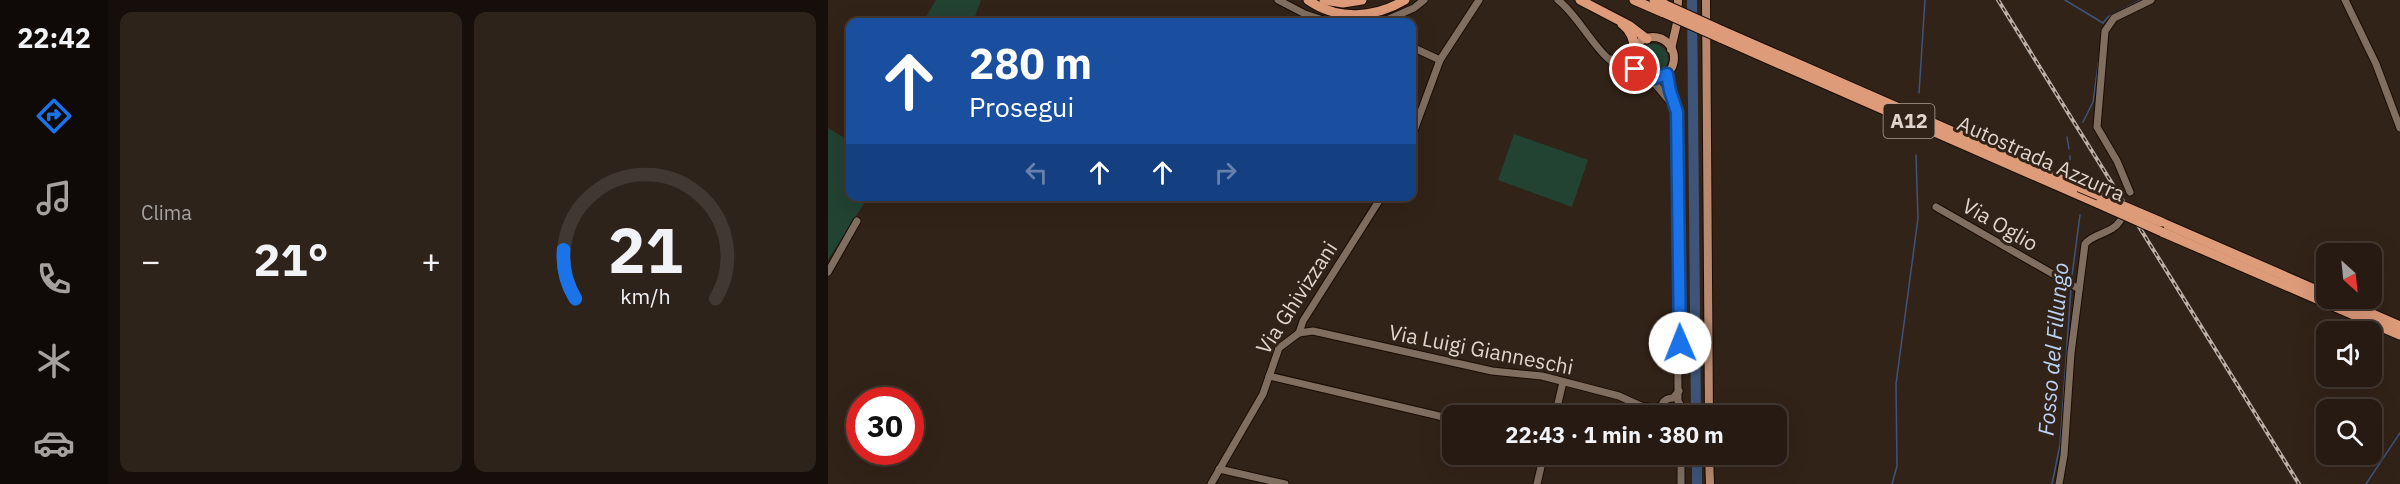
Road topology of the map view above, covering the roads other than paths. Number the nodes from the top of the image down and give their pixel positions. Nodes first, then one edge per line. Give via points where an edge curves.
1 (1278, 0) edge
2 (1308, 0) edge
3 (1324, 0) edge
4 (1362, 0) edge
5 (1405, 0) edge
6 (1424, 0) edge
7 (1558, 0) edge
8 (1580, 0) edge
9 (1634, 0) edge
10 (1654, 0) edge
11 (1678, 0) edge
12 (1706, 0) edge
13 (2151, 0) edge
14 (2345, 0) edge
15 (1480, 1) edge
16 (1665, 9) junction
17 (1401, 15) junction
18 (1317, 18) edge
19 (1394, 18) edge
20 (1399, 18) edge
21 (1616, 18) junction
22 (1677, 23) junction
23 (1721, 34) junction
24 (1658, 38) junction
25 (1647, 39) junction
26 (1671, 48) junction
27 (1416, 49) edge
28 (1633, 52) junction
29 (1609, 59) junction
30 (1440, 60) junction
31 (1639, 74) junction
32 (1667, 74) junction
33 (1651, 79) junction
34 (1677, 112) junction
35 (1416, 125) edge
36 (2400, 128) edge
37 (2130, 192) dead end
38 (1379, 201) edge
39 (1936, 207) dead end
40 (857, 221) dead end
41 (2120, 222) dead end
42 (2161, 227) junction
43 (828, 272) edge
44 (2074, 286) junction
45 (2316, 290) edge
46 (2361, 309) edge
47 (2400, 326) edge
48 (1299, 333) junction
49 (2400, 335) edge
50 (1269, 376) junction
51 (1563, 382) junction
52 (1676, 399) junction
53 (1558, 405) edge
54 (1639, 405) edge
55 (1664, 405) edge
56 (1679, 405) edge
57 (1709, 405) edge
58 (1442, 417) edge
59 (1541, 465) edge
60 (1681, 465) edge
61 (1709, 465) edge
62 (1219, 469) junction
63 (1214, 483) edge
64 (1285, 484) edge
65 (1537, 484) edge
66 (1681, 484) edge
67 (1710, 484) edge
68 (2059, 484) edge

1 - 18 street
2 - 5 highway via 1327,10 1352,14 1379,12
3 - 4 highway
6 - 17 street
7 - 29 street
8 - 21 highway
9 - 16 highway, Autostrada Azzurra / A12
10 - 16 highway, Autostrada Azzurra / A12
11 - 22 main road
12 - 57 main road
13 - 37 street via 2114,18 2106,27 2097,127
14 - 36 street via 2376,64
15 - 30 street
16 - 23 highway, Autostrada Azzurra / A12, bridge
17 - 19 street
17 - 20 street
21 - 25 highway
21 - 28 highway via 1628,28 1635,44
22 - 24 main road via 1673,31
22 - 26 main road
23 - 42 highway, Autostrada Azzurra / A12, bridge via 2079,187
23 - 42 highway, Autostrada Azzurra / A12, bridge via 2099,204
24 - 25 main road
24 - 26 main road
25 - 28 main road
26 - 32 main road via 1674,59
27 - 30 street
28 - 29 street via 1621,60
28 - 31 main road
29 - 31 street via 1629,73
30 - 35 street
31 - 33 main road
32 - 33 main road
32 - 34 street
33 - 34 street
34 - 52 street via 1680,389
38 - 48 street, Via Ghivizzani
39 - 44 street, Via Oglio
40 - 43 street
41 - 44 street via 2085,244
42 - 45 highway, Autostrada Azzurra / A12
42 - 49 highway, Autostrada Azzurra / A12
44 - 68 street
46 - 47 highway
48 - 50 street, Via Ghivizzani via 1280,348
48 - 51 street, Via Luigi Gianneschi via 1312,331 1492,371
50 - 58 street
50 - 62 street, Via Ghivizzani via 1263,394
51 - 53 street
51 - 54 street, Via Luigi Gianneschi
52 - 55 street via 1667,399
52 - 56 street
59 - 65 street
60 - 66 street
61 - 67 main road
62 - 63 street, Via Ghivizzani
62 - 64 street

